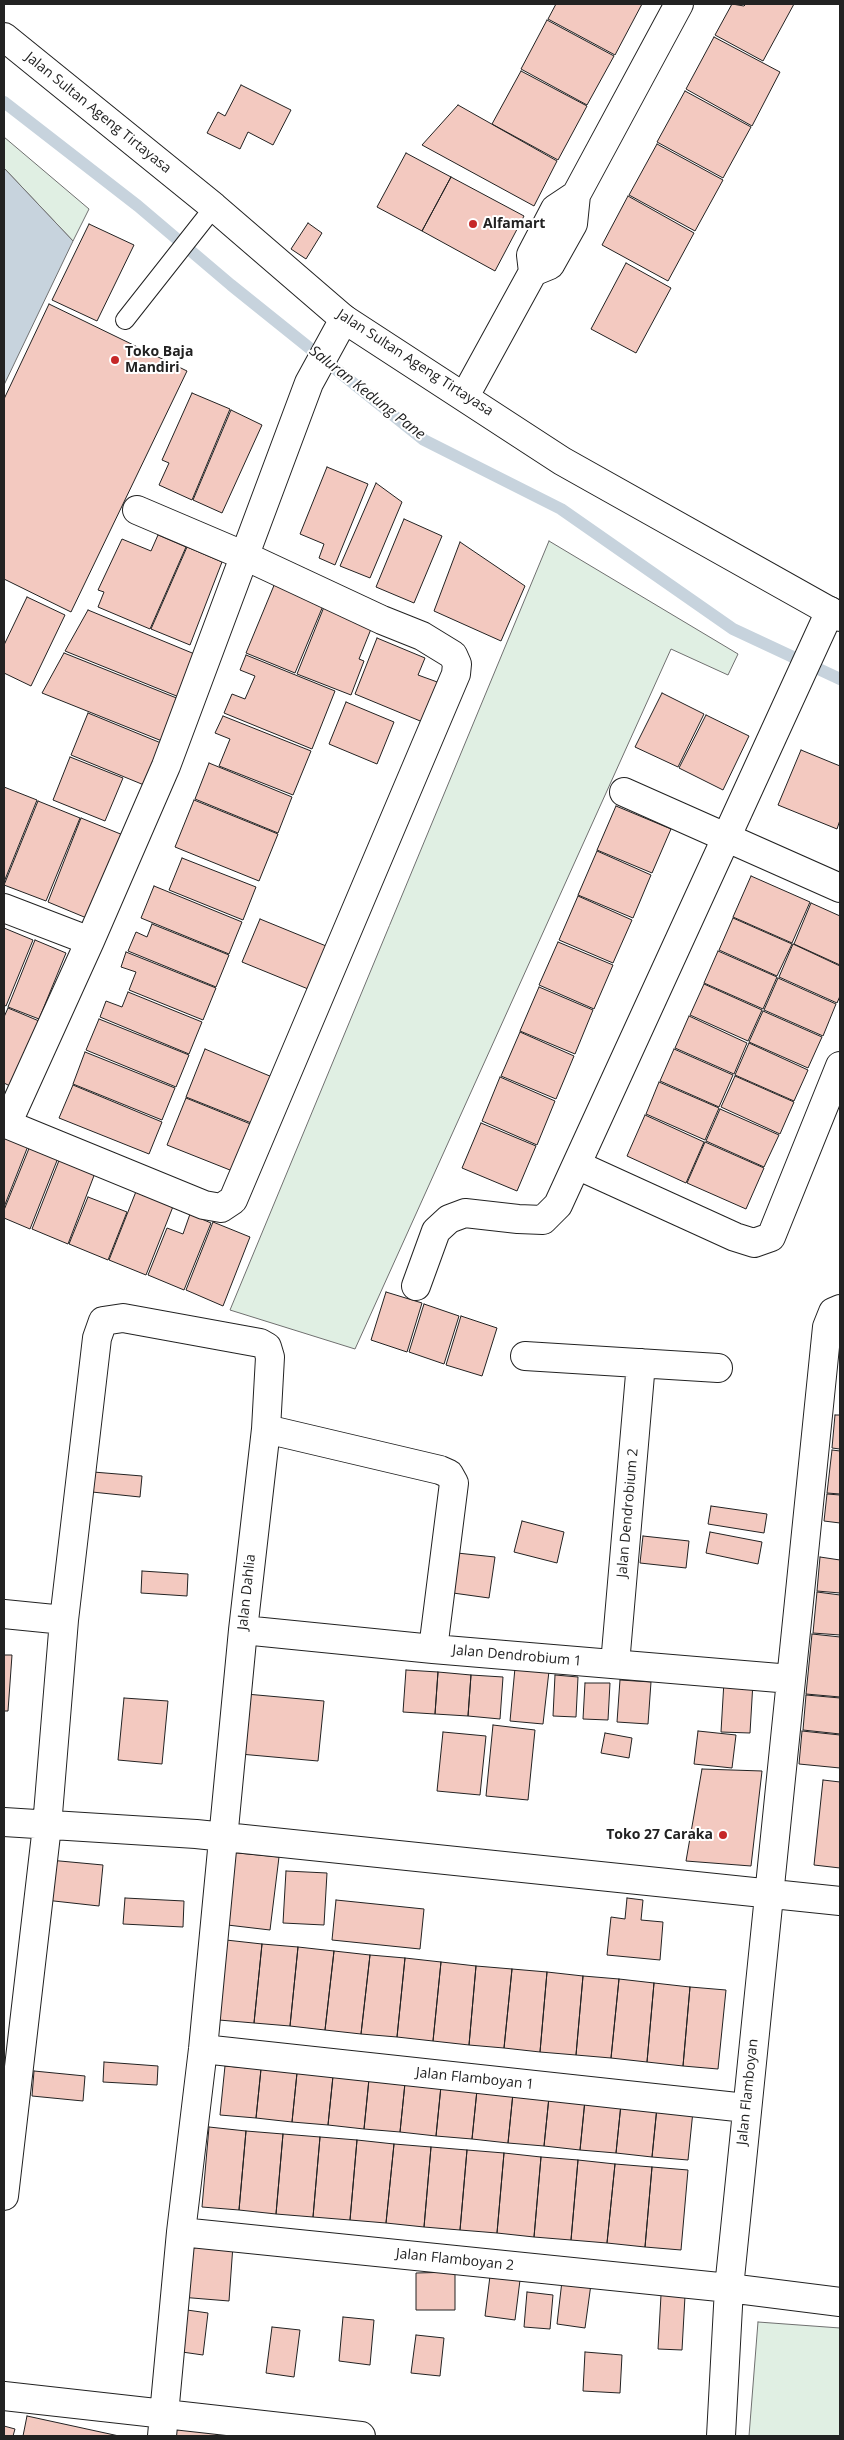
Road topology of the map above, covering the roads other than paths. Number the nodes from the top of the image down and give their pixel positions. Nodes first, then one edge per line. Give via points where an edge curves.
1 (678, 4) edge
2 (4, 37) edge
3 (207, 215) junction
4 (344, 318) junction
5 (125, 320) dead end
6 (465, 396) junction
7 (137, 510) dead end
8 (245, 556) junction
9 (835, 614) edge
10 (624, 792) dead end
11 (726, 838) junction
12 (840, 888) edge
13 (4, 908) edge
14 (90, 942) junction
15 (840, 1066) edge
16 (6, 1123) edge
17 (577, 1165) junction
18 (416, 1286) dead end
19 (840, 1309) edge
20 (526, 1356) dead end
21 (641, 1363) junction
22 (718, 1368) dead end
23 (266, 1429) junction
24 (4, 1614) edge
25 (64, 1620) junction
26 (243, 1630) junction
27 (433, 1649) junction
28 (615, 1664) junction
29 (790, 1679) junction
30 (4, 1822) edge
31 (47, 1826) junction
32 (222, 1837) junction
33 (768, 1895) junction
34 (840, 1901) edge
35 (14, 2032) edge
36 (203, 2049) junction
37 (746, 2108) junction
38 (4, 2196) edge
39 (181, 2232) junction
40 (729, 2288) junction
41 (840, 2302) edge
42 (4, 2396) edge
43 (162, 2425) edge
44 (361, 2436) edge
45 (721, 2436) edge

1 - 6 street via 576,195 573,224 550,265 533,272
2 - 3 street, Jalan Sultan Ageng Tirtayasa
3 - 4 street, Jalan Sultan Ageng Tirtayasa
3 - 5 lane
4 - 6 street, Jalan Sultan Ageng Tirtayasa
4 - 8 street via 309,383
6 - 9 street, Jalan Sultan Ageng Tirtayasa via 562,461
7 - 8 street
8 - 14 street via 166,766
8 - 16 street via 422,636 453,655 458,664 456,674 233,1200 221,1208 204,1205
9 - 11 street via 817,640
10 - 11 street
11 - 12 street
11 - 17 street
13 - 14 street
14 - 16 street
15 - 17 street via 771,1237 754,1243 735,1237
17 - 18 street via 558,1205 543,1220 465,1213 449,1219 436,1231
19 - 29 street, Jalan Flamboyan via 833,1312 826,1327
20 - 21 street
21 - 22 street
21 - 28 street, Jalan Dendrobium 2
23 - 25 street, Jalan Dahlia via 270,1356 267,1347 260,1343 123,1318 103,1321 97,1338
23 - 26 street, Jalan Dahlia
23 - 27 street via 449,1474 454,1483
24 - 25 street
25 - 31 street
26 - 27 street, Jalan Dendrobium 1
26 - 32 street, Jalan Dahlia
27 - 28 street, Jalan Dendrobium 1
28 - 29 street, Jalan Dendrobium 1
29 - 33 street, Jalan Flamboyan
30 - 31 street
31 - 32 street
31 - 35 street
32 - 33 street
32 - 36 street, Jalan Dahlia
33 - 34 street
33 - 37 street, Jalan Flamboyan
35 - 38 street
36 - 37 street, Jalan Flamboyan 1
36 - 39 street, Jalan Dahlia
37 - 40 street, Jalan Flamboyan
39 - 40 street, Jalan Flamboyan 2
39 - 43 street, Jalan Dahlia
40 - 41 street, Jalan Flamboyan 2
40 - 45 street, Jalan Flamboyan
42 - 43 street
43 - 44 street

